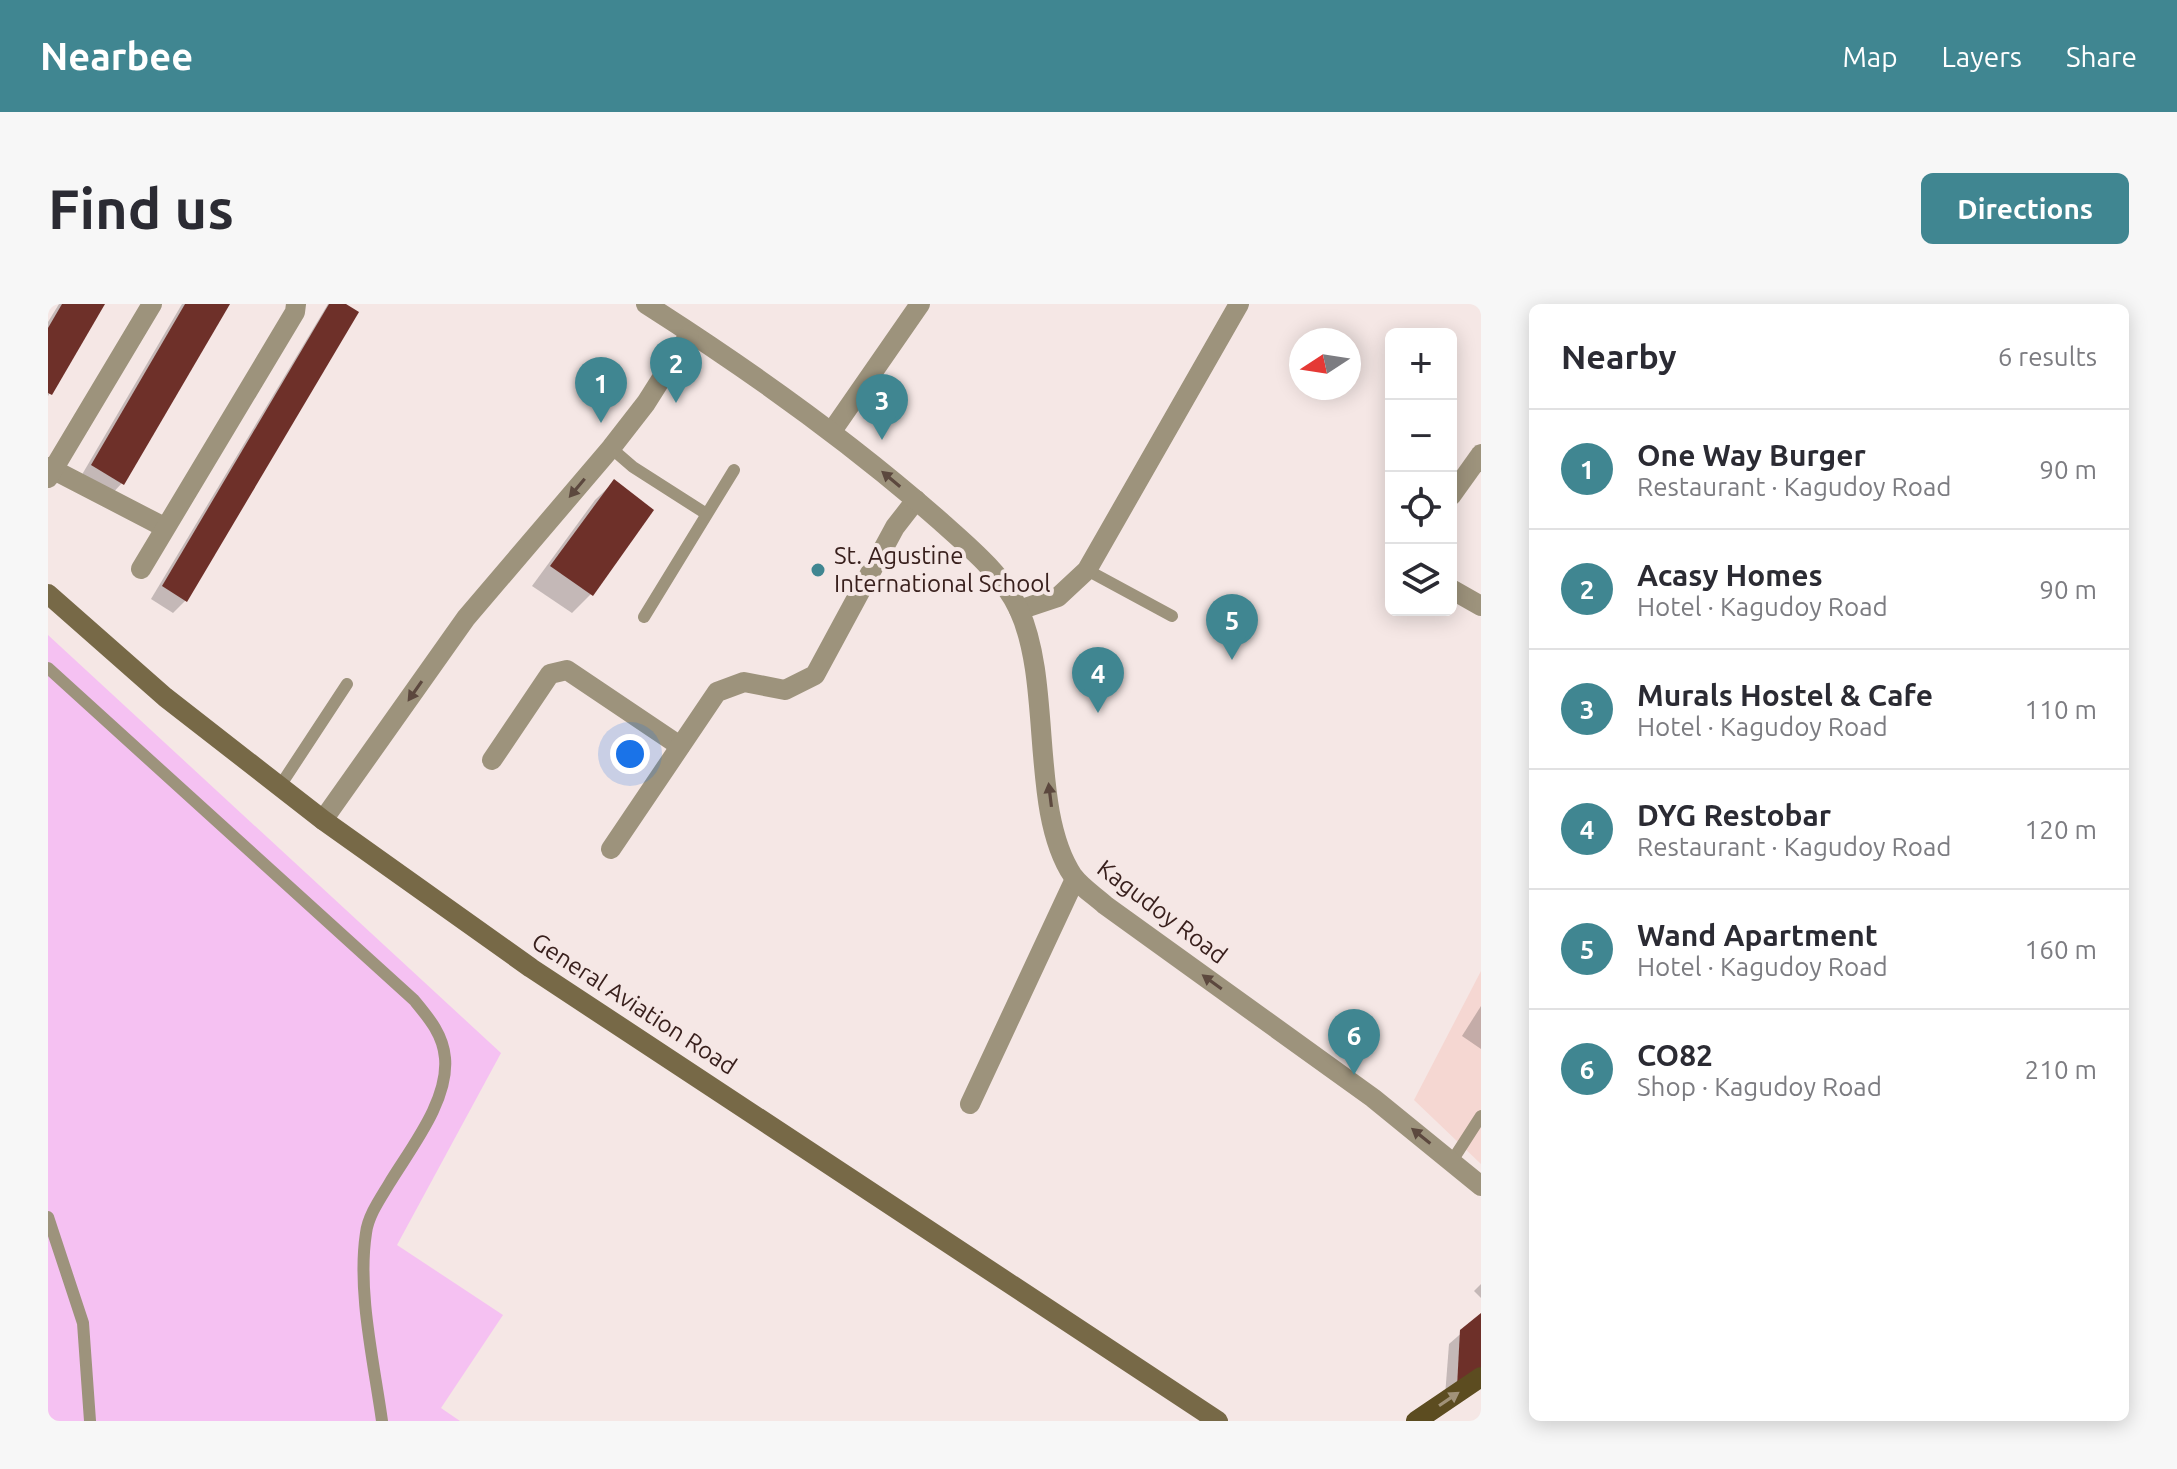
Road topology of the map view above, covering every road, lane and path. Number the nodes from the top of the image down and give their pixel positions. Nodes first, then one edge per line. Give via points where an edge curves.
1 (152, 304) edge
2 (296, 304) edge
3 (646, 304) edge
4 (920, 304) edge
5 (1239, 304) edge
6 (668, 310) edge
7 (689, 335) junction
8 (832, 431) junction
9 (611, 448) junction
10 (1481, 454) edge
11 (734, 470) dead end
12 (50, 472) edge
13 (1457, 488) edge
14 (916, 500) junction
15 (705, 513) junction
16 (164, 527) junction
17 (141, 569) dead end
18 (1087, 570) junction
19 (1457, 592) edge
20 (48, 594) edge
21 (1481, 606) edge
22 (1019, 610) junction
23 (1172, 616) dead end
24 (644, 617) dead end
25 (48, 668) edge
26 (347, 684) dead end
27 (680, 746) junction
28 (492, 760) dead end
29 (280, 786) junction
30 (323, 820) junction
31 (611, 849) dead end
32 (1075, 879) junction
33 (970, 1104) dead end
34 (1480, 1121) edge
35 (1452, 1161) junction
36 (1481, 1186) edge
37 (48, 1217) edge
38 (1481, 1377) edge
39 (90, 1421) edge
40 (382, 1421) edge
41 (1218, 1421) edge
42 (1416, 1421) edge

1 - 12 street
2 - 16 street
3 - 6 street, Kagudoy Road
4 - 8 street
5 - 18 street
6 - 7 street, Kagudoy Road
7 - 8 street, Kagudoy Road
7 - 9 street
14 -> 8 street, Kagudoy Road
9 - 15 lane
9 -> 30 street via 466,618
10 - 13 street
11 - 15 lane
12 - 16 street
14 - 22 street, Kagudoy Road via 980,557
14 - 27 street via 895,527 815,675 785,690 744,682 722,688
15 - 24 lane
16 - 17 street
18 - 22 street via 1058,597
18 - 23 lane
19 - 21 street
20 - 29 main road, General Aviation Road via 165,697
32 -> 22 street, Kagudoy Road via 1060,853 1052,816 1033,665
25 - 40 lane via 414,1000 440,1036 445,1058 442,1083 366,1229 369,1332
26 - 29 lane
27 - 28 street via 567,670 558,670 550,674
27 - 31 street
29 - 30 main road, General Aviation Road
30 - 41 main road, General Aviation Road via 531,968
32 - 33 street
35 -> 32 street, Kagudoy Road
34 - 35 lane
35 - 36 street, Kagudoy Road
37 - 39 lane via 83,1323
42 -> 38 main road

